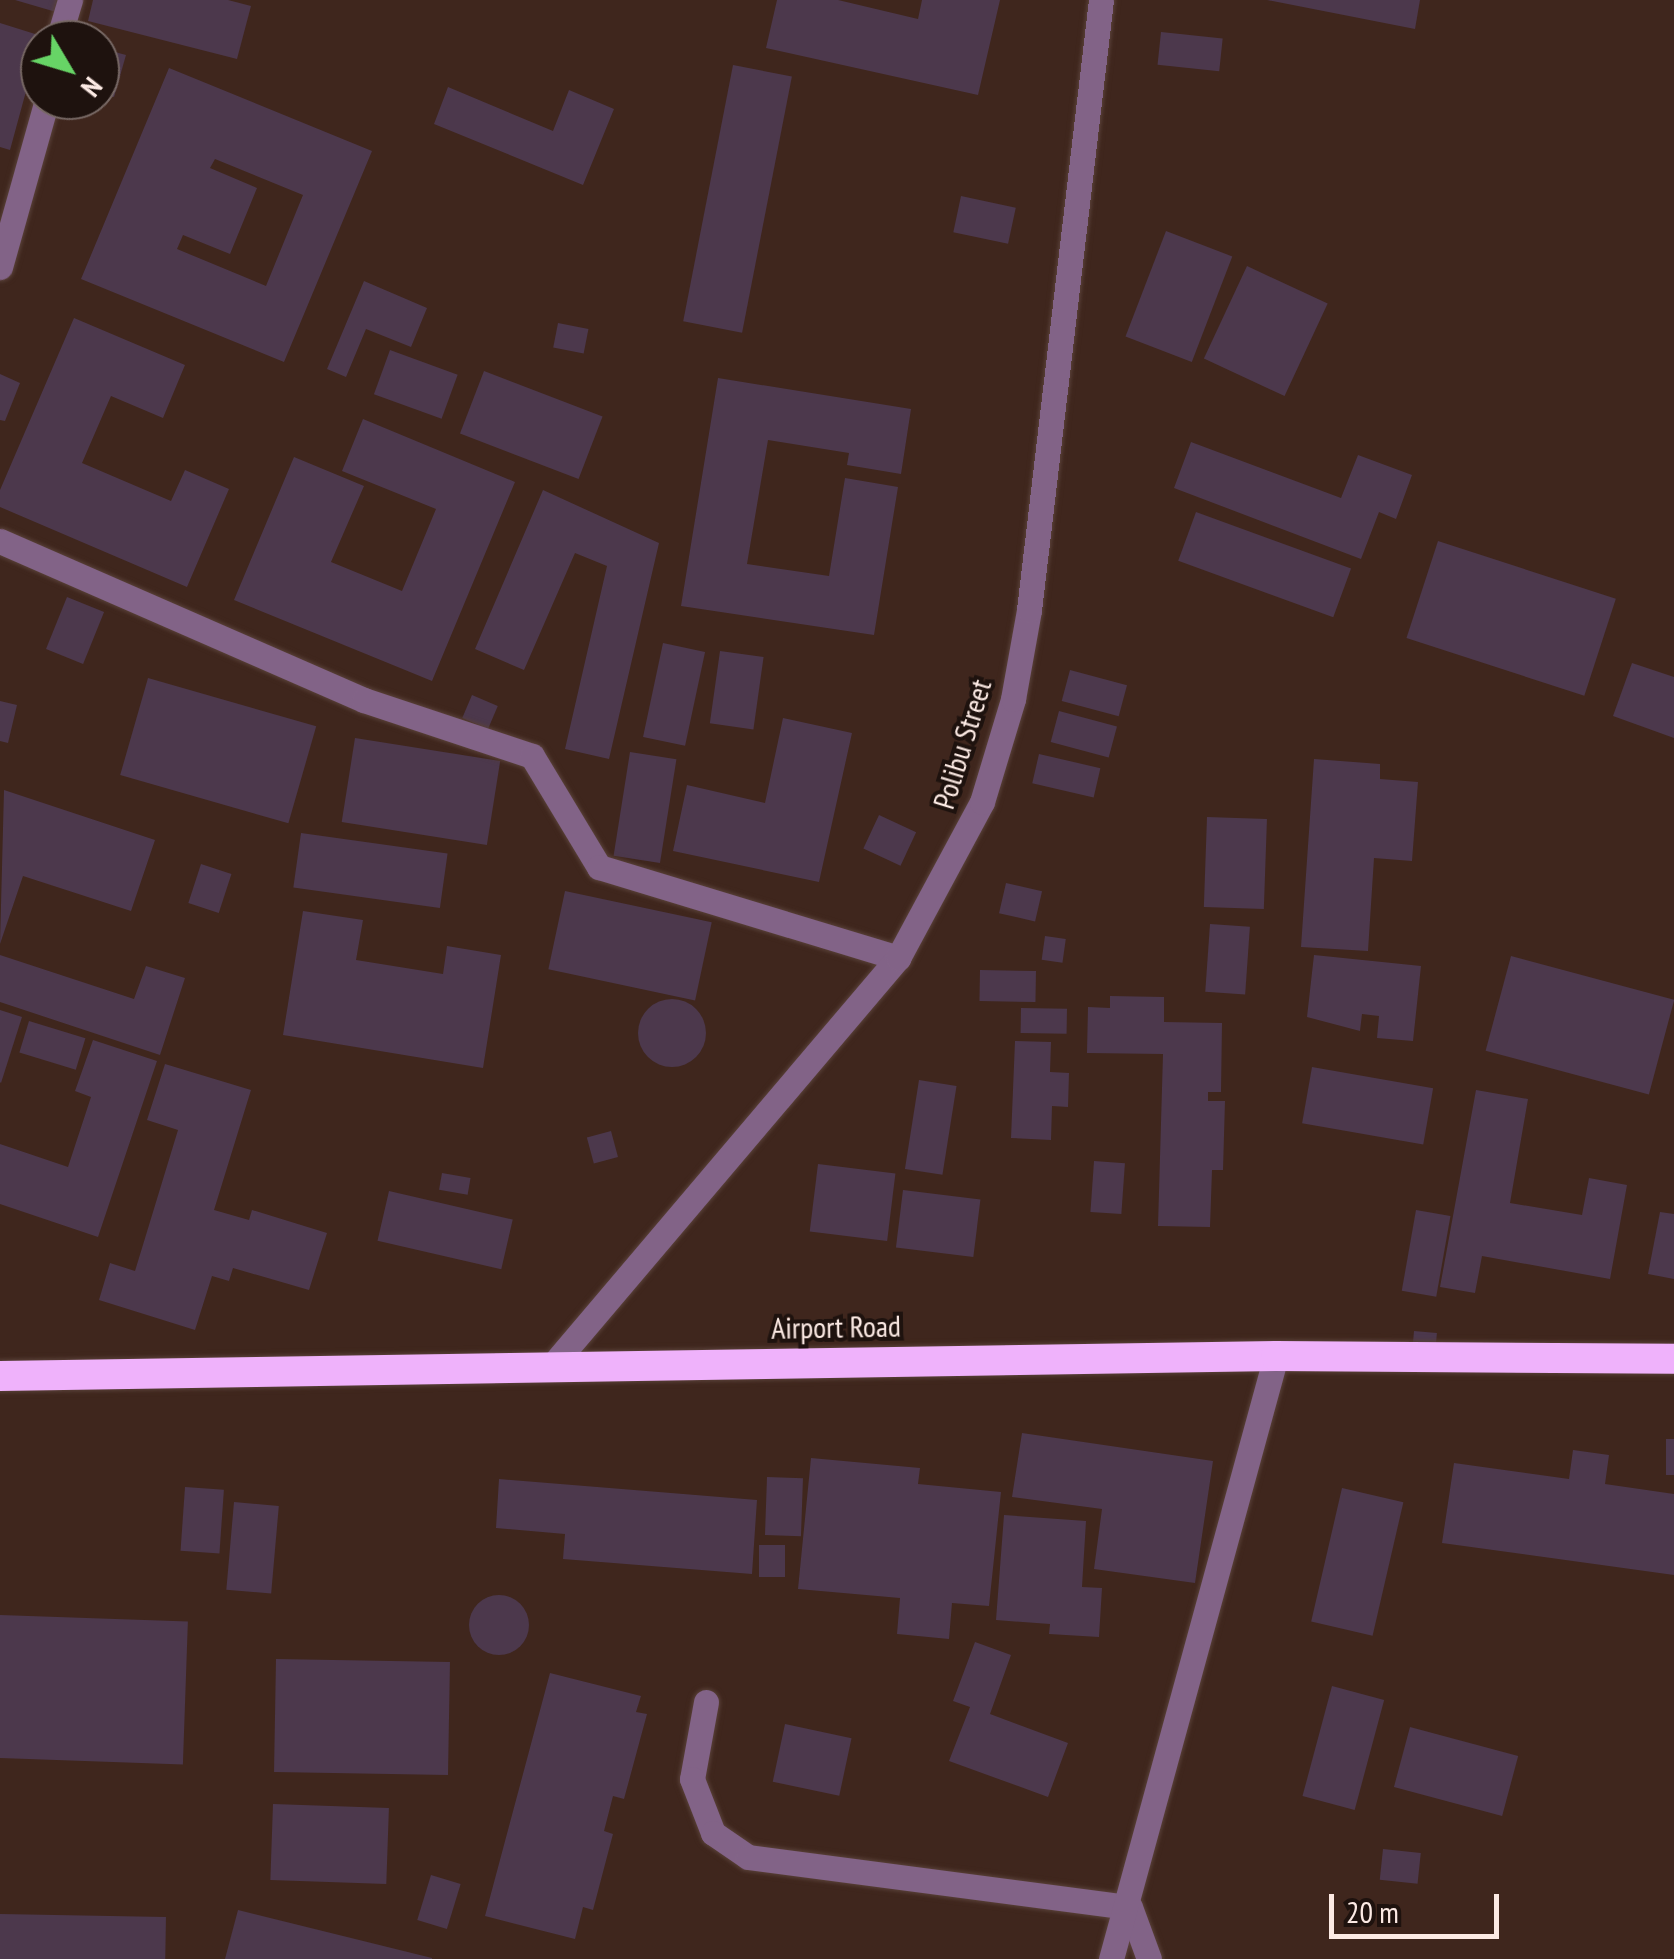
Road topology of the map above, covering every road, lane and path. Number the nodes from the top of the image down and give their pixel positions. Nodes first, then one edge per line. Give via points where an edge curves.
1 (1100, 0) edge
2 (40, 120) edge
3 (0, 267) edge
4 (0, 540) edge
5 (898, 958) junction
6 (1276, 1356) junction
7 (1674, 1359) edge
8 (551, 1366) junction
9 (0, 1376) edge
10 (706, 1702) dead end
11 (1130, 1907) junction
12 (1111, 1959) edge
13 (1149, 1959) edge

1 - 5 street, Polibu Street via 1030,610 1013,699 982,802
2 - 3 street
4 - 5 street via 364,700 532,756 598,866
5 - 8 street, Polibu Street
6 - 7 highway, Airport Road
6 - 8 highway, Airport Road
6 - 11 street
8 - 9 highway, Airport Road
10 - 11 street via 692,1779 713,1833 748,1857
11 - 12 street
11 - 13 street

